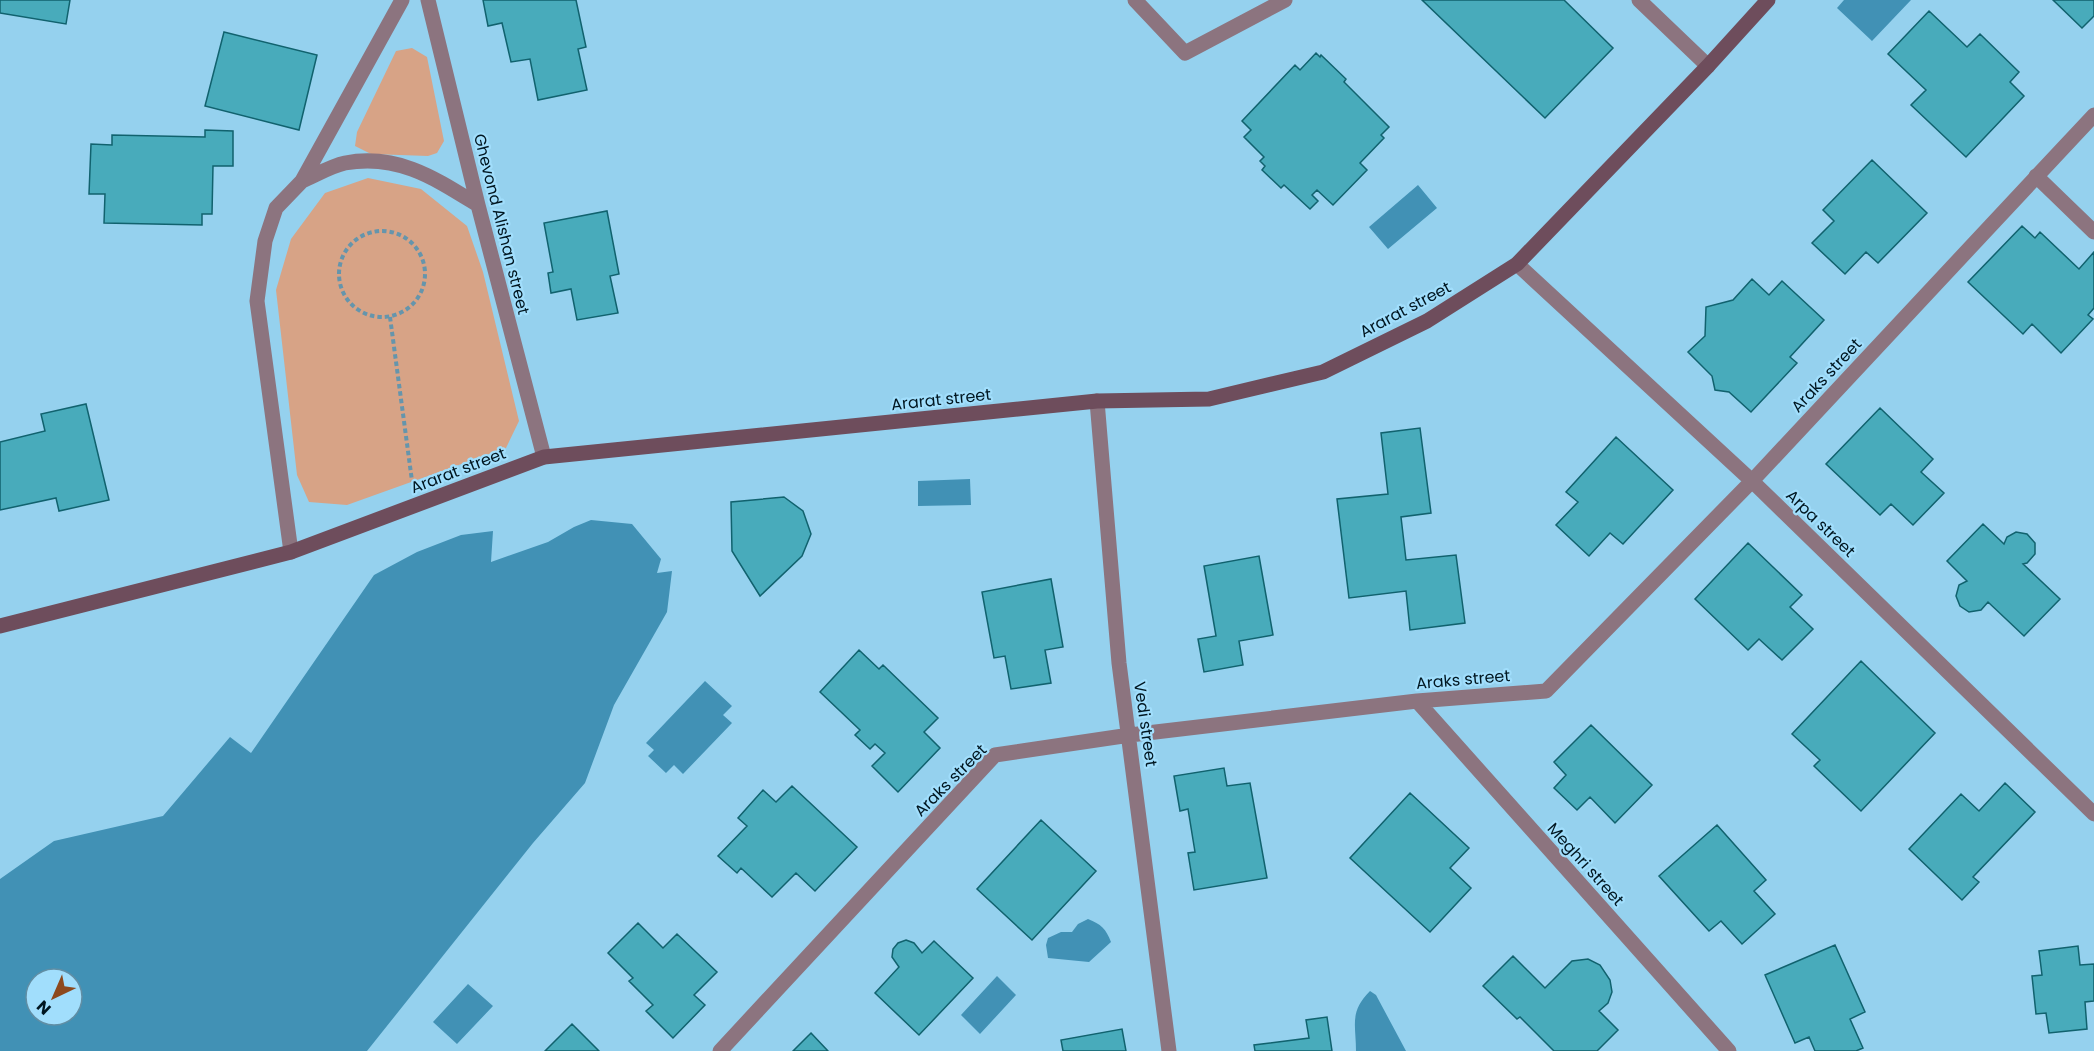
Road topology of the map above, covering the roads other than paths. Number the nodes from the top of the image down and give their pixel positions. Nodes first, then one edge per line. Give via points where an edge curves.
1 (402, 0) edge
2 (428, 0) edge
3 (1135, 0) edge
4 (1285, 0) edge
5 (1639, 0) edge
6 (1768, 0) edge
7 (1708, 66) junction
8 (2094, 115) edge
9 (2036, 176) junction
10 (303, 181) junction
11 (478, 206) junction
12 (2094, 232) edge
13 (1517, 264) junction
14 (1097, 401) junction
15 (543, 457) junction
16 (1752, 481) junction
17 (291, 552) junction
18 (0, 626) edge
19 (1417, 701) junction
20 (1130, 735) junction
21 (2094, 814) edge
22 (720, 1051) edge
23 (1169, 1051) edge
24 (1729, 1051) edge

1 - 10 street
2 - 11 street, Ghevond Alishan street
3 - 4 street via 1185,53
5 - 7 street
6 - 7 street, Ararat street
7 - 13 street, Ararat street
8 - 9 street, Araks street
9 - 12 street
9 - 16 street, Araks street
10 - 11 street via 344,163 383,160 432,176
10 - 17 street via 276,208 265,241 257,301
11 - 15 street, Ghevond Alishan street
13 - 14 street, Ararat street via 1426,321 1323,372 1209,399
13 - 16 street, Arpa street
14 - 15 street, Ararat street
14 - 20 street, Vedi street via 1119,663
15 - 17 street, Ararat street
16 - 19 street, Araks street via 1546,691
16 - 21 street, Arpa street
17 - 18 street, Ararat street
19 - 20 street, Araks street
19 - 24 street, Meghri street
20 - 22 street, Araks street via 995,755
20 - 23 street, Vedi street

